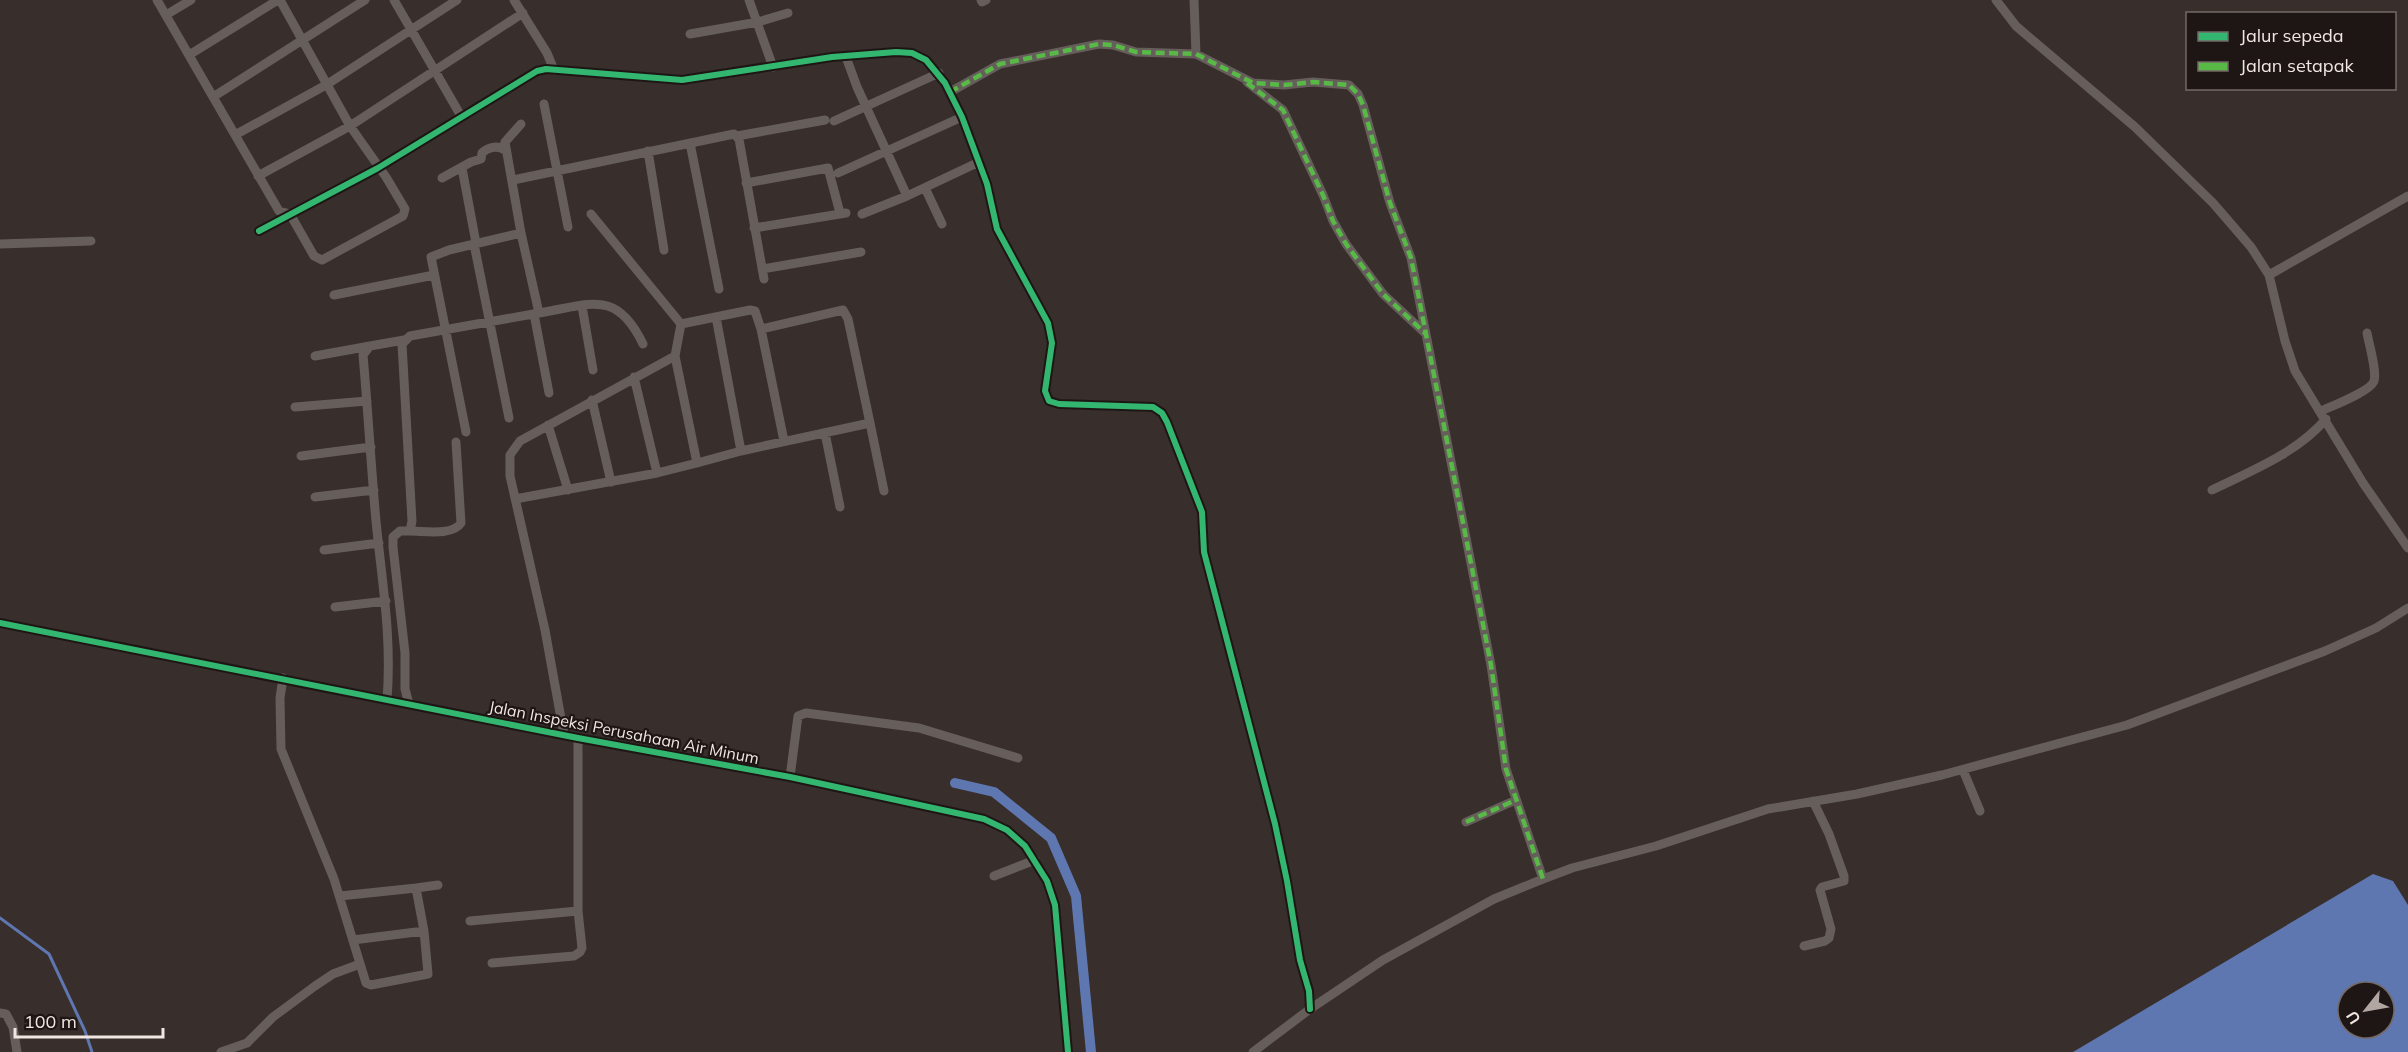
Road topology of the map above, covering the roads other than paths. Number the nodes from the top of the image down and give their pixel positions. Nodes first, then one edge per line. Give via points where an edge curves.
1 (157, 0) edge
2 (191, 0) edge
3 (279, 0) edge
4 (365, 0) edge
5 (394, 0) edge
6 (457, 0) edge
7 (514, 0) edge
8 (749, 0) edge
9 (981, 0) edge
10 (986, 0) edge
11 (1194, 0) edge
12 (1996, 0) edge
13 (522, 13) junction
14 (788, 13) dead end
15 (166, 15) junction
16 (758, 22) junction
17 (411, 29) junction
18 (690, 34) dead end
19 (303, 42) junction
20 (1196, 54) junction
21 (189, 56) junction
22 (846, 57) junction
23 (773, 67) junction
24 (554, 70) junction
25 (435, 72) junction
26 (939, 73) junction
27 (1245, 81) junction
28 (326, 84) junction
29 (950, 92) junction
30 (213, 97) junction
31 (544, 104) dead end
32 (866, 106) junction
33 (461, 116) junction
34 (962, 117) junction
35 (521, 124) dead end
36 (350, 126) junction
37 (235, 135) junction
38 (737, 136) junction
39 (505, 141) junction
40 (690, 143) junction
41 (648, 151) junction
42 (886, 151) junction
43 (979, 162) junction
44 (378, 168) junction
45 (462, 168) junction
46 (556, 170) junction
47 (838, 173) dead end
48 (258, 176) junction
49 (442, 178) dead end
50 (513, 180) junction
51 (746, 183) junction
52 (925, 188) junction
53 (907, 196) junction
54 (2408, 196) edge
55 (290, 214) junction
56 (591, 214) dead end
57 (862, 214) dead end
58 (942, 224) dead end
59 (568, 227) dead end
60 (754, 228) junction
61 (258, 231) dead end
62 (521, 233) junction
63 (91, 241) dead end
64 (475, 243) junction
65 (0, 244) edge
66 (664, 250) dead end
67 (861, 252) dead end
68 (762, 269) junction
69 (434, 275) junction
70 (2270, 275) junction
71 (764, 279) dead end
72 (719, 289) dead end
73 (334, 295) dead end
74 (582, 306) junction
75 (537, 313) junction
76 (716, 317) junction
77 (490, 322) junction
78 (681, 324) junction
79 (761, 329) junction
80 (446, 330) junction
81 (2367, 333) dead end
82 (1426, 334) junction
83 (404, 340) junction
84 (643, 344) dead end
85 (370, 346) junction
86 (315, 356) dead end
87 (675, 356) junction
88 (593, 370) dead end
89 (634, 377) junction
90 (549, 393) dead end
91 (592, 400) junction
92 (367, 401) junction
93 (294, 407) dead end
94 (2324, 415) junction
95 (509, 418) dead end
96 (870, 423) junction
97 (548, 425) junction
98 (466, 432) dead end
99 (825, 432) junction
100 (784, 441) junction
101 (456, 442) dead end
102 (370, 447) junction
103 (741, 451) junction
104 (301, 456) dead end
105 (697, 463) junction
106 (657, 473) junction
107 (611, 482) junction
108 (374, 490) junction
109 (568, 490) junction
110 (2212, 490) dead end
111 (884, 491) dead end
112 (315, 497) dead end
113 (515, 500) junction
114 (840, 507) dead end
115 (410, 531) junction
116 (379, 543) junction
117 (2408, 548) edge
118 (324, 550) dead end
119 (386, 601) junction
120 (335, 607) dead end
121 (2407, 610) edge
122 (0, 623) edge
123 (283, 678) junction
124 (387, 700) junction
125 (409, 704) junction
126 (564, 735) junction
127 (578, 738) junction
128 (1018, 758) dead end
129 (1964, 770) junction
130 (790, 777) junction
131 (1516, 800) junction
132 (1813, 801) junction
133 (1980, 811) dead end
134 (1466, 822) dead end
135 (1035, 860) junction
136 (994, 876) dead end
137 (1543, 879) junction
138 (438, 885) dead end
139 (416, 888) junction
140 (340, 896) junction
141 (578, 911) junction
142 (470, 921) dead end
143 (424, 932) junction
144 (353, 940) junction
145 (1804, 946) dead end
146 (492, 963) dead end
147 (360, 964) junction
148 (1310, 1009) junction
149 (0, 1013) edge
150 (247, 1042) junction
151 (17, 1052) edge
152 (221, 1052) edge
153 (252, 1052) edge
154 (1068, 1052) edge
155 (1253, 1052) edge

1 - 15 street
2 - 15 street
3 - 19 street
3 - 21 street
4 - 19 street
5 - 17 street
6 - 17 street
7 - 13 street
8 - 16 street
9 - 10 street
11 - 20 street
12 - 70 street via 2016,26 2136,127 2213,203
13 - 24 street
13 - 25 street
14 - 16 street
15 - 21 street
16 - 18 street
16 - 23 street
17 - 25 street
17 - 28 street
19 - 28 street
19 - 30 street
20 - 27 street
20 - 29 street via 1136,52 1113,45 1089,45 1000,64
21 - 30 street
22 - 23 street
22 - 26 street via 912,54 926,60
22 - 32 street
23 - 24 street via 682,80
24 - 33 street via 534,72
25 - 33 street
25 - 36 street
26 - 29 street
26 - 32 street
27 - 82 street via 1283,110 1346,244 1383,294
27 - 82 street via 1334,83 1350,85 1358,94 1390,203 1412,258
28 - 36 street
28 - 37 street
29 - 34 street
30 - 37 street
31 - 46 street
32 - 38 street via 829,120
32 - 42 street
33 - 44 street
34 - 42 street
34 - 43 street
35 - 39 street
36 - 44 street
36 - 48 street
37 - 48 street
38 - 40 street
38 - 51 street
39 - 45 street via 503,149 485,149 481,159
39 - 50 street
40 - 41 street
40 - 72 street
41 - 46 street
41 - 66 street
42 - 47 street
42 - 53 street
43 - 52 street
43 - 148 street via 997,229 1048,323 1052,343 1045,391 1049,402 1158,409 1193,486 1202,512 1204,552 1275,824
44 - 55 street
44 - 55 street via 405,213 322,260 314,256
45 - 49 street
45 - 64 street
46 - 50 street
46 - 59 street
48 - 55 street via 279,212
50 - 62 street
51 - 60 street
51 - 60 street via 828,168 843,213
52 - 53 street
52 - 58 street
53 - 57 street
54 - 70 street
55 - 61 street
56 - 78 street
60 - 68 street
62 - 64 street
62 - 75 street
63 - 65 street
64 - 69 street via 431,257
64 - 77 street
67 - 68 street
68 - 71 street
69 - 73 street
69 - 80 street
70 - 94 street via 2290,359
74 - 75 street
74 - 84 street via 602,303 617,308
74 - 88 street
75 - 77 street
75 - 90 street
76 - 78 street
76 - 79 street via 750,310 757,315
76 - 103 street
77 - 80 street
77 - 95 street
78 - 87 street
79 - 96 street via 843,310
79 - 100 street
80 - 83 street
80 - 98 street
81 - 94 street via 2373,383
82 - 131 street via 1491,665 1506,769
83 - 85 street
83 - 115 street via 401,349 412,507
85 - 86 street
85 - 92 street via 363,356
87 - 89 street
87 - 105 street
89 - 91 street
89 - 106 street
91 - 97 street
91 - 107 street
92 - 93 street
92 - 102 street
94 - 110 street via 2316,430 2293,448
94 - 117 street via 2363,483
96 - 99 street
96 - 111 street
97 - 109 street
97 - 113 street via 520,441 510,455
99 - 100 street
99 - 114 street
100 - 103 street
101 - 115 street via 459,527
102 - 104 street
102 - 108 street
103 - 105 street
105 - 106 street
106 - 107 street
107 - 109 street
108 - 112 street
108 - 116 street
109 - 113 street
113 - 126 street
115 - 125 street via 400,531 393,537
116 - 118 street
116 - 119 street
119 - 120 street
119 - 124 street via 390,667
121 - 129 street via 2325,651 2146,718
122 - 123 street, Jalan Inspeksi Perusahaan Air Minum
123 - 124 street, Jalan Inspeksi Perusahaan Air Minum
123 - 140 street via 281,749
124 - 125 street, Jalan Inspeksi Perusahaan Air Minum
125 - 126 street, Jalan Inspeksi Perusahaan Air Minum
126 - 127 street, Jalan Inspeksi Perusahaan Air Minum
127 - 130 street, Jalan Inspeksi Perusahaan Air Minum
127 - 141 street
128 - 130 street via 920,728 806,713 798,717
129 - 132 street
129 - 133 street
130 - 135 street, Jalan Inspeksi Perusahaan Air Minum via 984,819 1007,830
131 - 134 street
131 - 137 street
132 - 137 street via 1768,809
132 - 145 street via 1844,881 1820,890 1831,929 1829,938
135 - 136 street
135 - 154 street, Jalan Inspeksi Perusahaan Air Minum via 1054,905
137 - 148 street via 1494,899 1383,960
138 - 139 street
139 - 140 street
139 - 143 street
140 - 144 street
141 - 142 street
141 - 146 street via 582,948 574,956
143 - 144 street
143 - 147 street via 429,971 425,976 371,986 366,983
144 - 147 street
147 - 150 street via 315,986
148 - 155 street
149 - 151 street via 6,1014 13,1027
150 - 152 street
150 - 153 street

